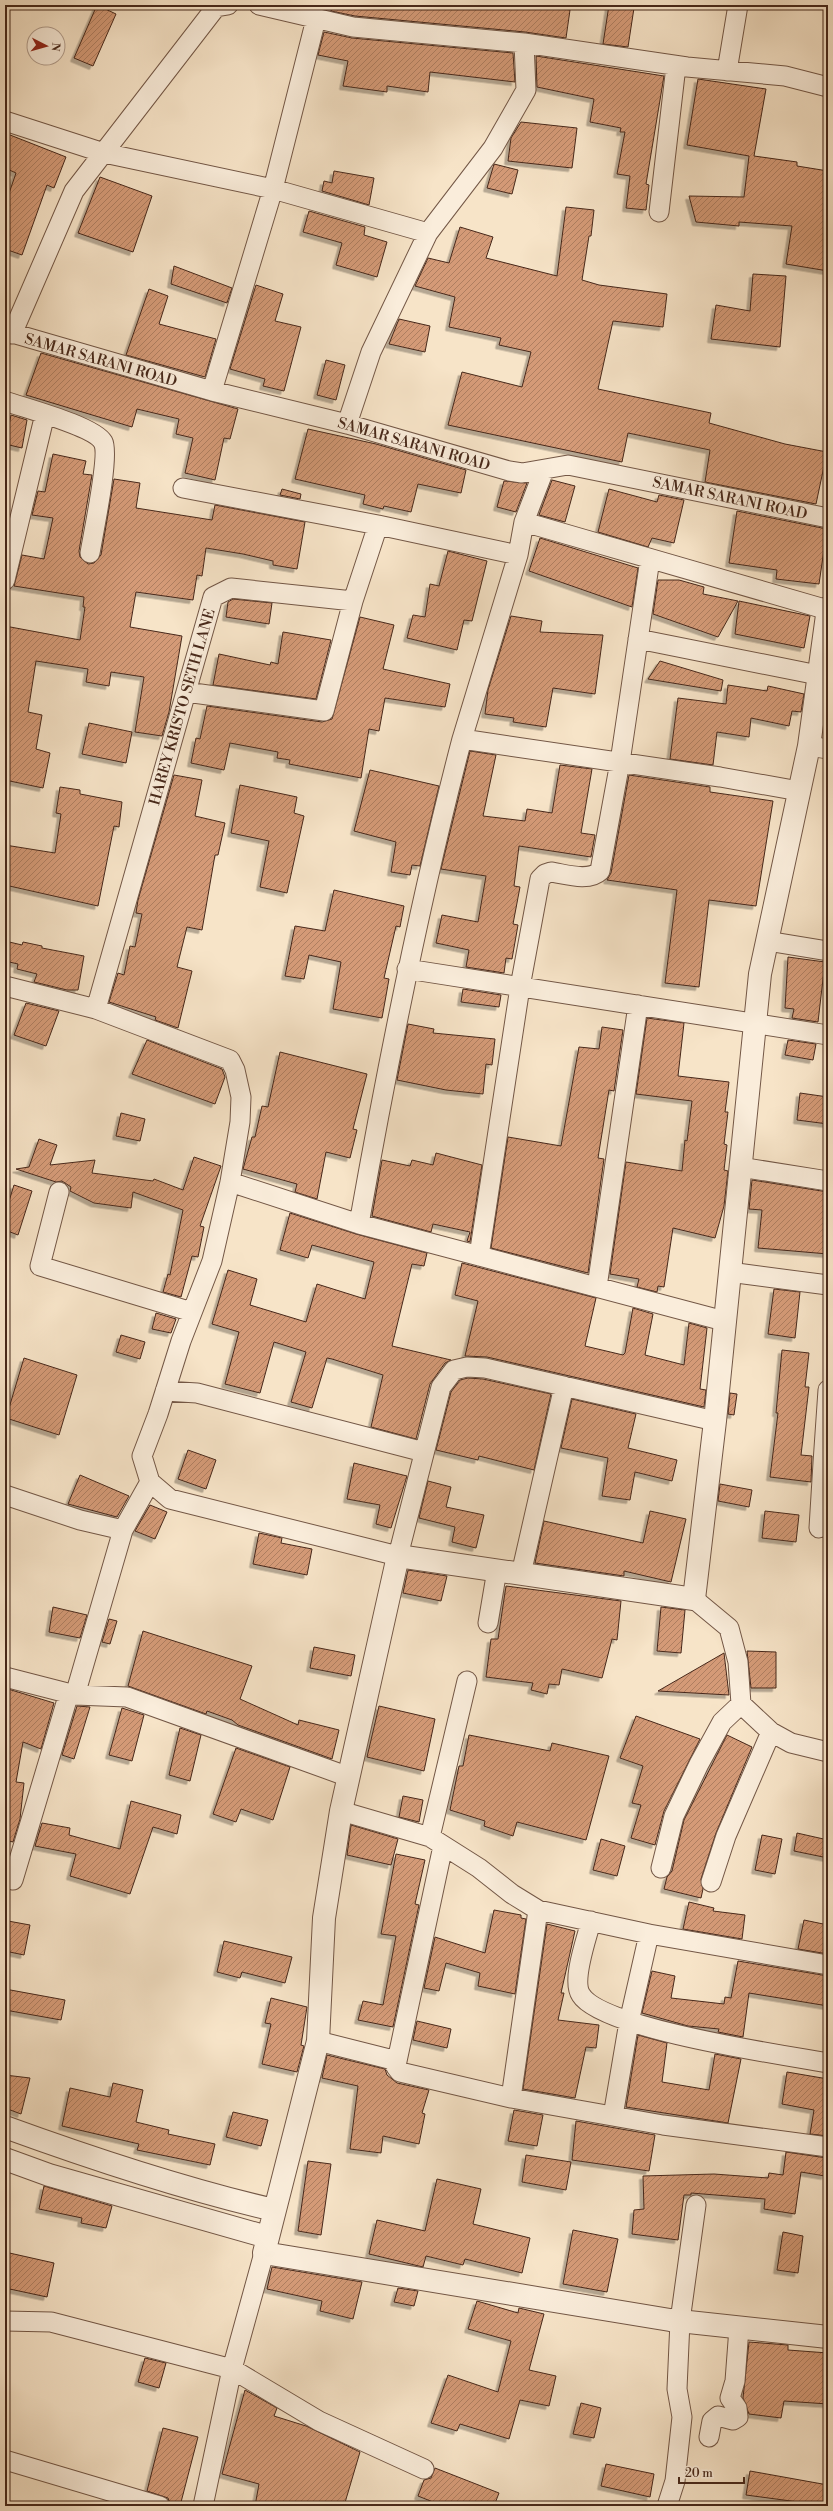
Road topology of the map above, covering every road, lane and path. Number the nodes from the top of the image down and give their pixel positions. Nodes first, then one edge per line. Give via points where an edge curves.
1 (259, 5) edge
2 (738, 5) edge
3 (220, 6) edge
4 (316, 19) junction
5 (524, 42) junction
6 (676, 66) junction
7 (728, 71) junction
8 (828, 87) edge
9 (5, 121) edge
10 (104, 153) junction
11 (272, 189) junction
12 (659, 212) dead end
13 (428, 233) junction
14 (9, 333) edge
15 (212, 391) junction
16 (5, 401) edge
17 (45, 414) junction
18 (347, 424) junction
19 (544, 470) junction
20 (184, 488) dead end
21 (828, 518) edge
22 (524, 522) junction
23 (378, 525) junction
24 (90, 553) dead end
25 (518, 555) junction
26 (650, 559) junction
27 (5, 580) edge
28 (353, 601) junction
29 (828, 609) edge
30 (638, 639) junction
31 (818, 675) junction
32 (186, 692) junction
33 (462, 739) junction
34 (819, 747) edge
35 (620, 762) junction
36 (799, 791) junction
37 (767, 941) junction
38 (828, 951) edge
39 (408, 969) junction
40 (5, 986) edge
41 (520, 987) junction
42 (638, 1005) junction
43 (96, 1009) junction
44 (755, 1024) junction
45 (828, 1035) edge
46 (740, 1167) junction
47 (828, 1181) edge
48 (230, 1182) junction
49 (59, 1192) dead end
50 (359, 1224) junction
51 (479, 1256) junction
52 (729, 1272) junction
53 (828, 1285) edge
54 (597, 1287) junction
55 (192, 1312) junction
56 (724, 1321) junction
57 (564, 1386) junction
58 (828, 1390) edge
59 (165, 1391) junction
60 (715, 1421) junction
61 (424, 1452) junction
62 (825, 1464) edge
63 (150, 1482) junction
64 (5, 1495) edge
65 (819, 1528) dead end
66 (123, 1530) junction
67 (398, 1556) junction
68 (498, 1570) junction
69 (521, 1574) junction
70 (694, 1599) junction
71 (488, 1623) dead end
72 (5, 1677) edge
73 (467, 1681) dead end
74 (72, 1694) junction
75 (741, 1704) junction
76 (770, 1732) junction
77 (828, 1752) edge
78 (349, 1777) junction
79 (341, 1811) junction
80 (436, 1841) junction
81 (661, 1868) dead end
82 (5, 1878) edge
83 (711, 1882) dead end
84 (538, 1910) junction
85 (591, 1921) junction
86 (649, 1934) junction
87 (828, 1965) edge
88 (629, 2022) junction
89 (318, 2041) junction
90 (397, 2061) junction
91 (828, 2063) edge
92 (511, 2098) junction
93 (613, 2116) junction
94 (5, 2127) edge
95 (828, 2147) edge
96 (5, 2159) edge
97 (696, 2205) dead end
98 (274, 2210) junction
99 (266, 2245) junction
100 (5, 2321) edge
101 (680, 2321) junction
102 (740, 2328) junction
103 (828, 2337) edge
104 (232, 2369) junction
105 (709, 2437) dead end
106 (5, 2460) edge
107 (424, 2469) dead end
108 (160, 2506) edge
109 (203, 2506) edge
110 (667, 2506) edge

1 - 4 street
2 - 7 street
3 - 10 street
4 - 5 street via 353,27
4 - 11 street
5 - 6 street
5 - 13 street via 526,90 493,148
6 - 7 street
6 - 12 street
7 - 8 street via 785,76
9 - 10 street
10 - 11 street
10 - 14 street via 74,191
11 - 13 street
11 - 15 street
13 - 18 street via 371,352
14 - 15 street, SAMAR SARANI ROAD
15 - 18 street, SAMAR SARANI ROAD
16 - 17 street
17 - 24 street via 96,434 105,447
17 - 27 street
18 - 19 street, SAMAR SARANI ROAD via 510,471 522,473
19 - 21 street, SAMAR SARANI ROAD via 568,465
19 - 22 street
20 - 23 street
22 - 25 street
22 - 26 street
23 - 25 street
23 - 28 street
25 - 33 street
26 - 29 street
26 - 30 street
28 - 32 street, HAREY KRISTO SETH LANE via 231,588 213,597
28 - 32 street via 324,712
29 - 31 street
30 - 31 street
30 - 35 street
31 - 34 street
32 - 43 street, HAREY KRISTO SETH LANE
33 - 35 street
33 - 39 street via 434,848
34 - 36 street
35 - 36 street
35 - 41 street via 600,871 588,877 551,872 540,879
36 - 37 street
37 - 38 street
37 - 44 street via 760,974
39 - 41 street
39 - 50 street via 389,1056
40 - 43 street
41 - 42 street
41 - 51 street
42 - 44 street
42 - 54 street
43 - 48 street via 230,1060 241,1097 240,1122
44 - 45 street
44 - 46 street
46 - 47 street
46 - 52 street
48 - 50 street
48 - 55 street via 212,1261
49 - 55 street via 40,1266
50 - 51 street
51 - 54 street
52 - 53 street
52 - 56 street
54 - 56 street
55 - 59 street
56 - 60 street
57 - 60 street
57 - 61 street via 485,1368 467,1367 454,1370 441,1387
57 - 69 street
58 - 62 street
59 - 61 street via 197,1393
59 - 63 street via 142,1456
60 - 70 street
61 - 67 street
62 - 65 street
63 - 66 street
63 - 67 street via 170,1499
64 - 66 street via 80,1520
66 - 74 street
67 - 68 street
67 - 78 street
68 - 69 street
68 - 71 street
69 - 70 street
70 - 75 street via 729,1628 738,1662
72 - 74 street
73 - 80 street
74 - 78 street via 127,1697
74 - 82 street via 13,1880
75 - 76 street
75 - 81 street via 722,1722 699,1764 674,1816
76 - 77 street via 791,1743
76 - 83 street via 729,1828
78 - 79 street
79 - 80 street
79 - 89 street via 324,1918
80 - 84 street
80 - 90 street
84 - 85 street
84 - 92 street
85 - 86 street
85 - 88 street via 576,1984 588,2003
86 - 87 street
86 - 88 street
88 - 91 street via 674,2034
88 - 93 street
89 - 90 street
89 - 98 street
90 - 92 street via 396,2067 400,2072
92 - 93 street
93 - 95 street
94 - 98 street via 70,2151 236,2202
96 - 99 street
97 - 101 street
98 - 99 street
99 - 101 street
99 - 104 street
100 - 104 street via 51,2322
101 - 102 street
101 - 110 street via 677,2389 682,2417 675,2481
102 - 103 street
102 - 105 street via 735,2381 730,2398 737,2408 738,2417 733,2420 718,2416 712,2421
104 - 107 street via 319,2421
104 - 109 street
106 - 108 street

